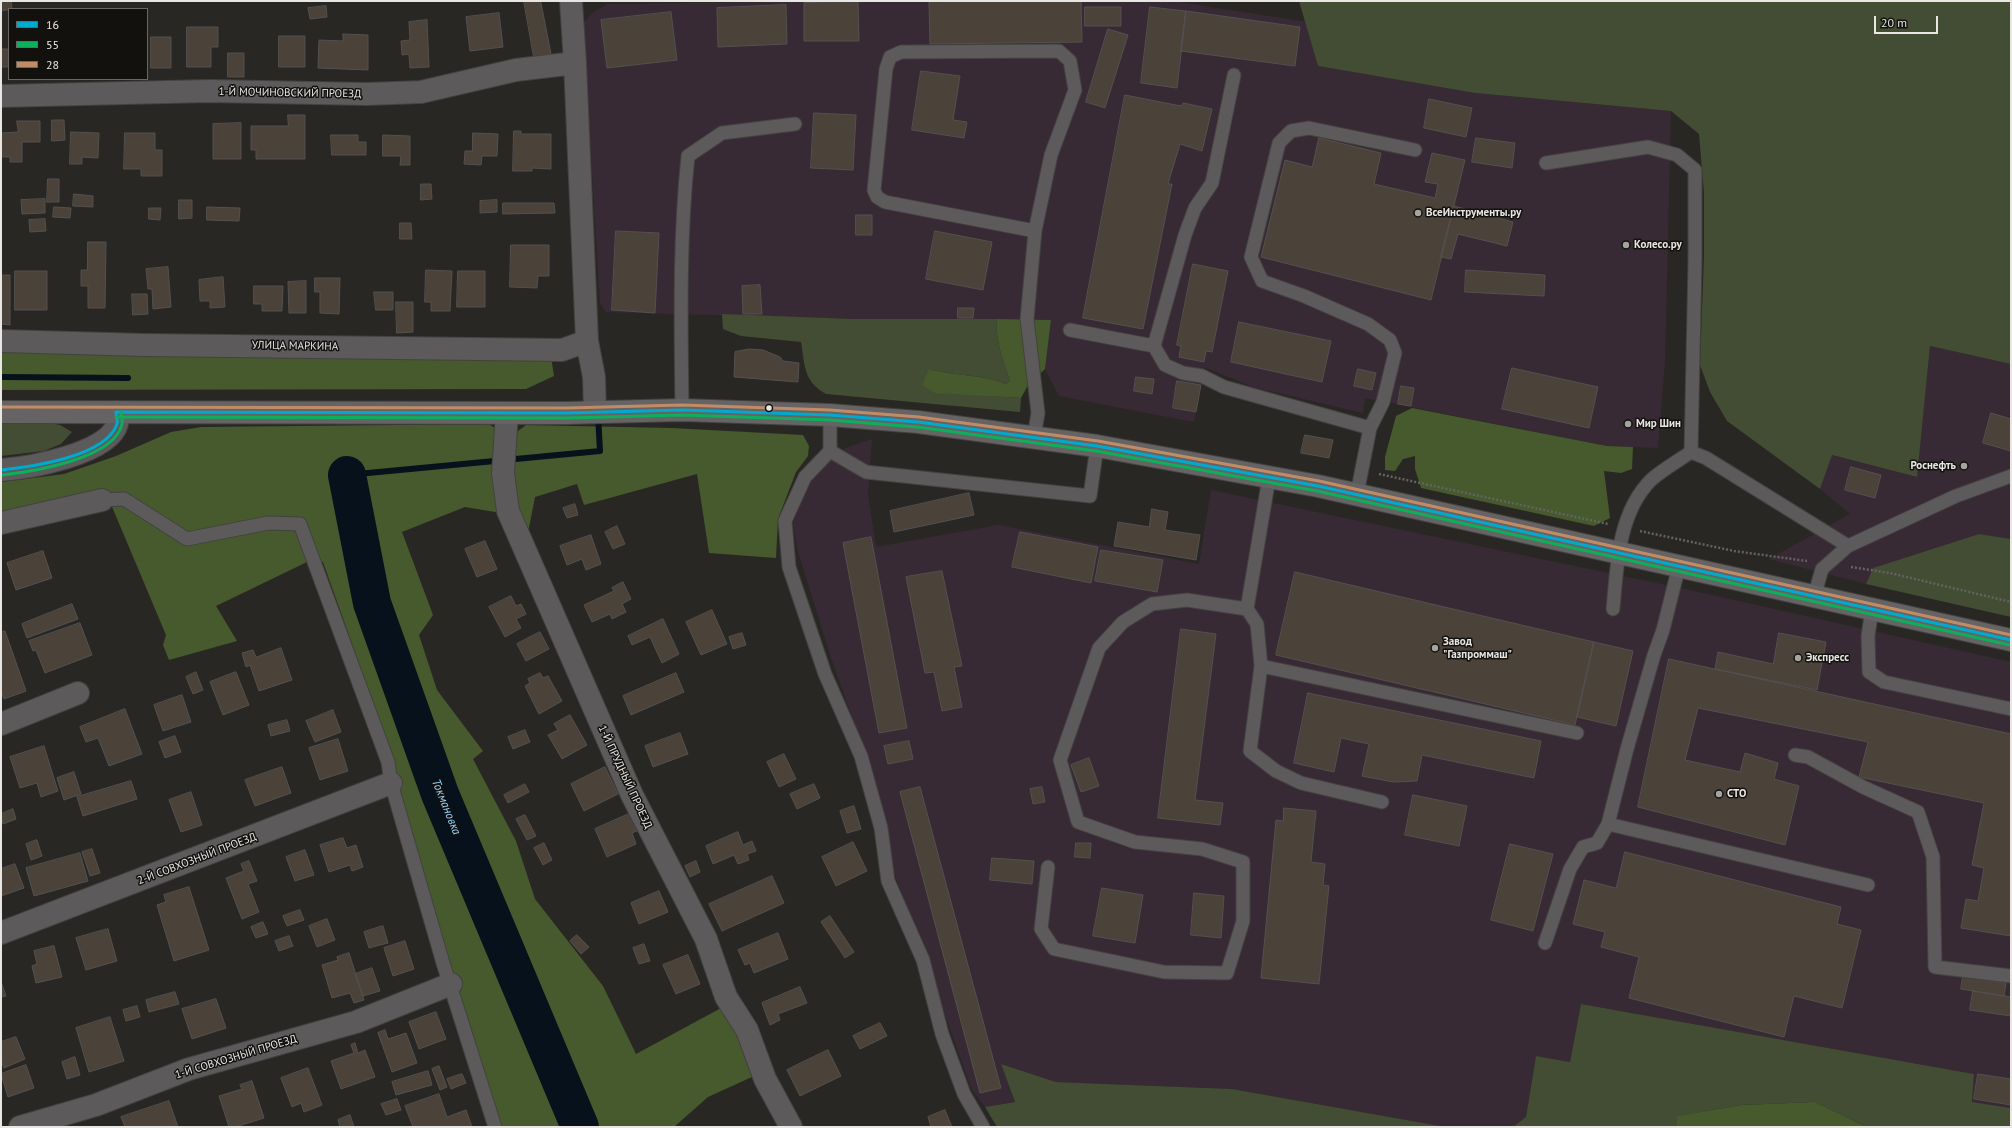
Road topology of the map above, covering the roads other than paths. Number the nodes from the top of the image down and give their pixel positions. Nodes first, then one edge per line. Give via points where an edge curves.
1 (571, 1) edge
2 (575, 63) junction
3 (1234, 75) dead end
4 (1, 96) edge
5 (795, 124) dead end
6 (1415, 150) dead end
7 (1546, 163) dead end
8 (1035, 231) junction
9 (1070, 330) dead end
10 (1, 341) edge
11 (587, 341) junction
12 (1154, 346) junction
13 (682, 410) junction
14 (1, 412) edge
15 (116, 412) junction
16 (595, 412) junction
17 (507, 413) junction
18 (830, 415) junction
19 (1370, 428) junction
20 (1034, 437) junction
21 (1097, 446) junction
22 (830, 451) junction
23 (1691, 452) junction
24 (1, 470) edge
25 (2011, 476) edge
26 (1269, 478) junction
27 (1357, 494) junction
28 (102, 500) joint
29 (1, 523) edge
30 (1848, 546) junction
31 (1618, 553) junction
32 (1679, 566) junction
33 (1814, 597) junction
34 (1248, 609) junction
35 (1613, 609) dead end
36 (1872, 609) junction
37 (2011, 640) edge
38 (1262, 666) junction
39 (78, 693) dead end
40 (2011, 709) edge
41 (1, 724) edge
42 (1577, 733) dead end
43 (1795, 755) dead end
44 (392, 783) junction
45 (1382, 802) dead end
46 (1608, 824) junction
47 (1048, 867) dead end
48 (1868, 885) dead end
49 (1, 933) edge
50 (1545, 943) dead end
51 (2011, 976) edge
52 (451, 984) junction
53 (20, 1127) edge
54 (495, 1127) edge
55 (791, 1127) edge
56 (984, 1127) edge

1 - 2 street
2 - 4 street, 1-Й МОЧИНОВСКИЙ ПРОЕЗД via 516,70 421,92 208,92
2 - 11 street
3 - 12 lane via 1212,183 1195,208 1185,234
5 - 13 lane via 722,133 688,156 684,197 681,312
6 - 19 lane via 1309,128 1291,131 1279,143 1251,258 1262,281 1368,324 1390,340 1395,353 1383,402
7 - 23 lane via 1648,147 1676,155 1695,170
8 - 8 lane via 885,202 877,197 874,190 886,69 890,58 901,52 1059,51 1070,61 1075,90 1051,155
8 - 20 lane via 1027,319 1038,413
9 - 12 lane
10 - 11 street, УЛИЦА МАРКИНА via 562,350
11 - 16 street via 594,377
12 - 19 lane via 1165,365 1183,373 1202,376 1224,387
13 - 16 main road
13 - 18 main road
14 - 15 main road
15 - 17 main road
15 - 24 street via 118,423 112,434 87,452
16 - 17 main road
17 - 55 street, 1-Й ПРУДНЫЙ ПРОЕЗД via 502,473 508,511 632,796 706,939 726,997 748,1030 765,1080
18 - 20 main road via 918,422
18 - 22 lane
19 - 27 lane
20 - 21 main road
21 - 22 lane via 1090,496 866,472
21 - 26 main road
22 - 56 lane via 805,477 785,521 789,567 825,674 861,756 881,828 888,881 923,960 942,1034 964,1094
23 - 30 lane via 1706,458
23 - 31 lane via 1651,480 1633,504
25 - 30 lane via 1956,496
26 - 27 main road
26 - 34 lane
27 - 31 main road
28 - 29 street
28 - 44 lane via 124,499 187,539 268,523 300,524 388,762
30 - 33 lane via 1822,569
31 - 32 main road
31 - 35 lane
32 - 33 main road
32 - 46 lane
33 - 36 main road
34 - 38 lane via 1257,624
34 - 47 lane via 1188,600 1152,604 1123,622 1098,648 1060,760 1078,822 1135,842 1202,849 1243,862 1242,921 1227,972 1164,972 1054,949 1041,929
36 - 37 main road
36 - 40 lane via 1868,636 1869,672 1884,682
38 - 42 lane
38 - 45 lane via 1250,751 1276,771 1301,783
39 - 41 street
43 - 51 lane via 1808,757 1863,787 1918,812 1933,857 1935,967
44 - 49 street, 2-Й СОВХОЗНЫЙ ПРОЕЗД
44 - 52 lane
46 - 48 lane
46 - 50 lane via 1597,843 1583,848 1570,869
52 - 53 street, 1-Й СОВХОЗНЫЙ ПРОЕЗД via 356,1022 190,1069 96,1105
52 - 54 lane

